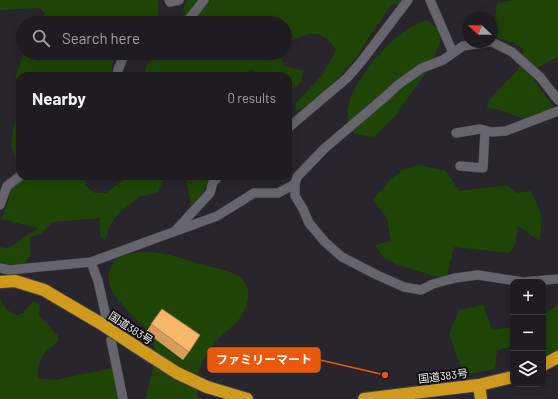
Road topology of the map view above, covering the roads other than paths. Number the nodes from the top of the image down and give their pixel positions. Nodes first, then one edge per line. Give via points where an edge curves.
1 (169, 0) edge
2 (179, 0) edge
3 (204, 0) edge
4 (408, 0) edge
5 (430, 0) edge
6 (191, 16) edge
7 (498, 45) edge
8 (462, 47) edge
9 (453, 54) junction
10 (122, 60) edge
11 (118, 72) edge
12 (558, 100) edge
13 (558, 111) edge
14 (292, 125) edge
15 (485, 131) junction
16 (456, 133) dead end
17 (460, 166) dead end
18 (16, 179) edge
19 (215, 180) edge
20 (295, 184) junction
21 (0, 205) edge
22 (176, 231) junction
23 (91, 262) junction
24 (0, 268) edge
25 (558, 279) edge
26 (0, 282) edge
27 (103, 322) junction
28 (111, 340) dead end
29 (558, 357) edge
30 (546, 363) edge
31 (510, 378) edge
32 (480, 393) edge
33 (123, 399) edge
34 (247, 399) edge
35 (364, 399) edge

1 - 2 street
3 - 6 street
4 - 14 street via 347,78
5 - 9 street
7 - 12 street via 512,52 540,78
8 - 9 street
9 - 20 street via 422,68 399,84 325,148 296,177
10 - 11 street
13 - 15 street via 506,131
15 - 16 street via 480,129
15 - 17 street via 483,168
18 - 21 street via 7,186
19 - 22 street via 210,193
20 - 22 street via 278,193 254,193 216,216
20 - 25 street via 295,196 309,223 325,242 354,264 404,287 421,290 433,284 478,274 523,282
22 - 23 street
23 - 24 street via 9,270
23 - 27 street via 98,281
26 - 27 highway, 国道383号 via 16,281 44,290
27 - 34 highway, 国道383号, bridge via 177,373 207,387
28 - 33 street
29 - 30 highway
31 - 32 highway, 国道383号
32 - 35 highway, 国道383号

